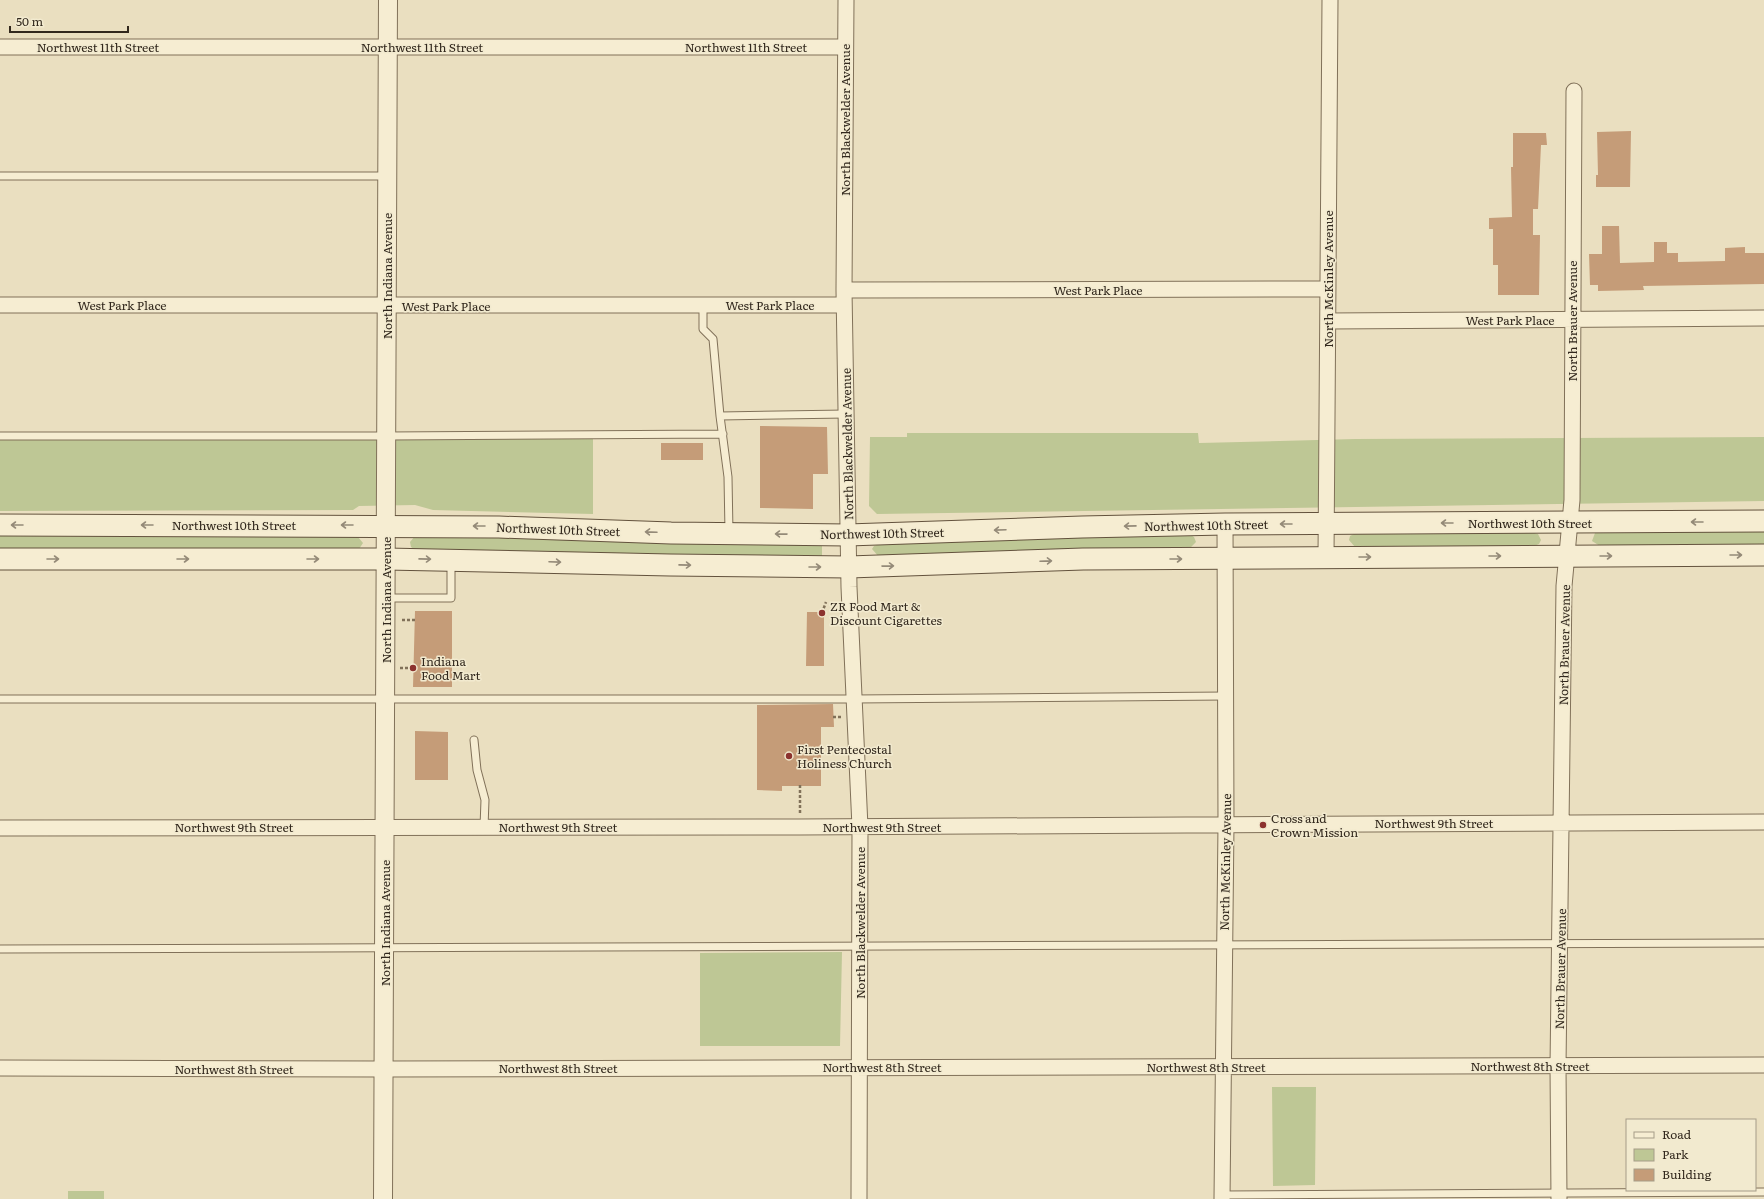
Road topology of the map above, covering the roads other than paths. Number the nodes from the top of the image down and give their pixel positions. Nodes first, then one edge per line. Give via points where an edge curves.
1 (388, 0) edge
2 (846, 0) edge
3 (1330, 0) edge
4 (0, 47) edge
5 (388, 47) junction
6 (845, 47) junction
7 (1574, 91) dead end
8 (0, 176) edge
9 (388, 176) junction
10 (1328, 290) junction
11 (844, 297) junction
12 (0, 305) edge
13 (703, 305) junction
14 (387, 306) junction
15 (1764, 318) edge
16 (1571, 319) junction
17 (1328, 321) junction
18 (846, 414) junction
19 (720, 416) junction
20 (723, 434) junction
21 (0, 436) edge
22 (387, 436) junction
23 (1764, 521) edge
24 (1570, 523) junction
25 (1225, 524) junction
26 (1325, 524) junction
27 (0, 526) edge
28 (386, 526) junction
29 (729, 533) junction
30 (848, 535) junction
31 (1764, 555) edge
32 (1567, 556) junction
33 (1326, 557) junction
34 (1226, 558) junction
35 (0, 559) edge
36 (386, 559) junction
37 (451, 560) junction
38 (849, 567) junction
39 (386, 598) junction
40 (1226, 696) junction
41 (0, 698) edge
42 (386, 698) junction
43 (854, 700) junction
44 (474, 740) dead end
45 (1562, 822) junction
46 (1764, 822) edge
47 (1226, 824) junction
48 (385, 827) junction
49 (484, 827) junction
50 (860, 827) junction
51 (0, 828) edge
52 (1560, 943) junction
53 (1764, 944) edge
54 (860, 946) junction
55 (1225, 946) junction
56 (385, 948) junction
57 (0, 949) edge
58 (1764, 1065) edge
59 (1558, 1066) junction
60 (859, 1067) junction
61 (1223, 1067) junction
62 (0, 1068) edge
63 (384, 1070) junction
64 (1764, 1192) edge
65 (1559, 1196) edge
66 (1222, 1197) edge
67 (383, 1199) edge
68 (858, 1199) edge

1 - 5 street, North Indiana Avenue
2 - 6 street, North Blackwelder Avenue
3 - 10 street, North McKinley Avenue
4 - 5 street, Northwest 11th Street
5 - 6 street, Northwest 11th Street
5 - 9 street, North Indiana Avenue
6 - 11 street, North Blackwelder Avenue
7 - 16 street, North Brauer Avenue
8 - 9 lane
9 - 14 street, North Indiana Avenue
10 - 11 street, West Park Place
10 - 17 street, North McKinley Avenue
11 - 13 street, West Park Place
11 - 18 street, North Blackwelder Avenue
12 - 14 street, West Park Place
13 - 14 street, West Park Place
13 - 19 lane via 703,329 713,339
14 - 22 street, North Indiana Avenue
15 - 16 street, West Park Place
16 - 17 street, West Park Place
16 - 24 street, North Brauer Avenue
17 - 26 street, North McKinley Avenue
18 - 19 lane
18 - 30 street, North Blackwelder Avenue
19 - 20 lane
20 - 22 lane
20 - 29 lane via 728,477
21 - 22 lane
22 - 28 street, North Indiana Avenue
23 -> 24 main road, Northwest 10th Street
24 -> 26 main road, Northwest 10th Street
24 - 32 street, North Brauer Avenue
26 -> 25 main road, Northwest 10th Street
25 -> 30 main road, Northwest 10th Street
25 - 34 street, North McKinley Avenue
26 - 33 street, North McKinley Avenue
28 -> 27 main road, Northwest 10th Street
29 -> 28 main road, Northwest 10th Street via 499,526
28 - 36 street, North Indiana Avenue
30 -> 29 main road, Northwest 10th Street
30 - 38 street, North Blackwelder Avenue
32 -> 31 main road
33 -> 32 main road
32 - 45 street, North Brauer Avenue via 1564,586
33 - 34 main road
38 -> 34 main road via 1083,559
34 - 40 street, North McKinley Avenue
35 -> 36 main road
36 -> 37 main road
36 - 39 street, North Indiana Avenue
37 -> 38 main road
37 - 39 lane via 451,598
38 - 43 street, North Blackwelder Avenue
39 - 42 street, North Indiana Avenue
40 - 43 lane
40 - 47 street, North McKinley Avenue
41 - 42 lane
42 - 43 lane
42 - 48 street, North Indiana Avenue
43 - 50 street, North Blackwelder Avenue
44 - 49 lane via 477,770 485,800
45 - 46 street, Northwest 9th Street
45 - 47 street, Northwest 9th Street
45 - 52 street, North Brauer Avenue
47 - 50 street, Northwest 9th Street
47 - 55 street, North McKinley Avenue
48 - 49 street, Northwest 9th Street
48 - 51 street, Northwest 9th Street
48 - 56 street, North Indiana Avenue
49 - 50 street, Northwest 9th Street
50 - 54 street, North Blackwelder Avenue
52 - 53 lane
52 - 55 lane
52 - 59 street, North Brauer Avenue
54 - 55 lane
54 - 56 lane
54 - 60 street, North Blackwelder Avenue
55 - 61 street, North McKinley Avenue
56 - 57 lane
56 - 63 street, North Indiana Avenue
58 - 59 street, Northwest 8th Street
59 - 61 street, Northwest 8th Street
59 - 65 street, North Brauer Avenue
60 - 61 street, Northwest 8th Street
60 - 63 street, Northwest 8th Street
60 - 68 street, North Blackwelder Avenue
61 - 66 street, North McKinley Avenue
62 - 63 street, Northwest 8th Street
63 - 67 street, North Indiana Avenue
64 - 65 lane
65 - 66 lane

